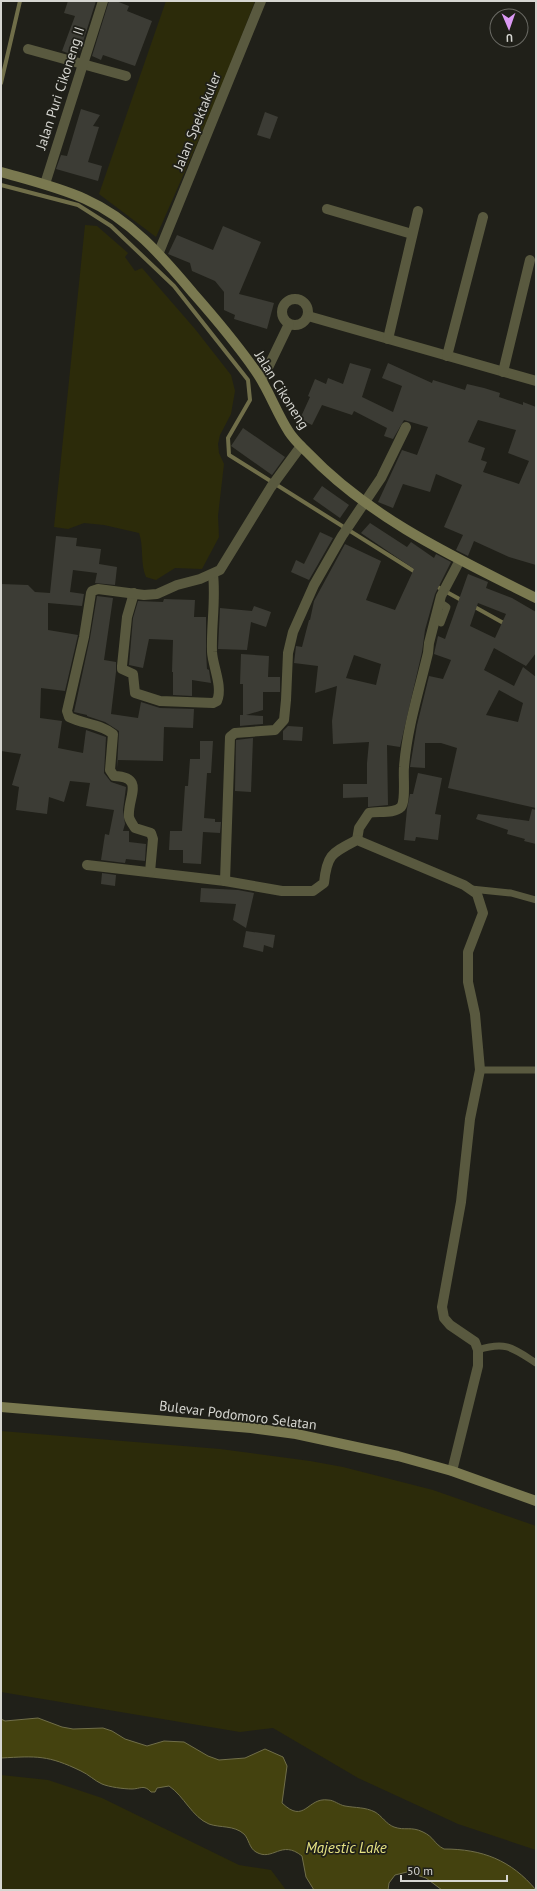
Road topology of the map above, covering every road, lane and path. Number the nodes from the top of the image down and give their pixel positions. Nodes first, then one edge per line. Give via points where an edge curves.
1 (103, 1) edge
2 (261, 1) edge
3 (28, 49) dead end
4 (82, 64) junction
5 (126, 76) dead end
6 (1, 172) edge
7 (45, 184) junction
8 (327, 209) dead end
9 (418, 210) dead end
10 (483, 217) dead end
11 (412, 234) junction
12 (159, 252) junction
13 (530, 260) dead end
14 (308, 316) junction
15 (288, 324) junction
16 (388, 339) junction
17 (447, 356) junction
18 (503, 372) junction
19 (262, 380) junction
20 (536, 382) edge
21 (406, 427) dead end
22 (302, 446) junction
23 (365, 504) junction
24 (460, 560) junction
25 (213, 574) junction
26 (134, 593) junction
27 (442, 595) junction
28 (536, 598) edge
29 (441, 624) dead end
30 (357, 840) junction
31 (87, 865) dead end
32 (150, 872) junction
33 (225, 882) junction
34 (469, 889) junction
35 (536, 900) edge
36 (480, 1070) junction
37 (536, 1070) edge
38 (478, 1350) junction
39 (536, 1363) edge
40 (1, 1407) edge
41 (452, 1471) junction
42 (536, 1501) edge

1 - 4 street, Jalan Puri Cikoneng II
2 - 12 street, Jalan Spektakuler
3 - 4 street
4 - 5 street
4 - 7 street, Jalan Puri Cikoneng II
6 - 7 street, Jalan Cikoneng
7 - 12 street, Jalan Cikoneng via 86,199 110,212
8 - 11 street
9 - 11 street
10 - 17 street
11 - 16 street
12 - 19 street, Jalan Cikoneng via 227,333
13 - 18 street
14 - 15 street via 300,325
14 - 15 street via 308,310 301,300 289,300 282,309 284,320
14 - 16 street
15 - 19 street
16 - 17 street
17 - 18 street
18 - 20 street
19 - 22 street, Jalan Cikoneng via 287,429
21 - 23 street
22 - 23 street, Jalan Cikoneng
22 - 25 street via 271,487 220,570
23 - 24 street, Jalan Cikoneng
23 - 33 street via 314,585 293,632 288,653 284,720 275,730 235,733 230,737
24 - 27 street
24 - 28 street, Jalan Cikoneng
25 - 26 street via 170,587 157,594
25 - 26 street via 212,652 219,693 217,701 213,703 160,701 135,693 133,674 122,669 127,617
26 - 32 street via 92,590 67,710 69,717 107,729 113,734 110,770 114,776 125,776 132,782 129,817 135,828 151,833 153,839
27 - 29 lane via 446,607
27 - 30 street via 428,643 428,653 406,740 404,802 395,810 368,814 359,828
30 - 33 street via 334,852 326,866 324,883 313,891 282,892
30 - 34 street
31 - 32 street
32 - 33 street
34 - 35 lane via 511,893
34 - 36 street via 477,894 483,913 468,952 468,982 475,1014
36 - 37 lane
36 - 38 street via 470,1119 461,1202 442,1307 444,1318 475,1342
38 - 39 lane via 503,1346 516,1350
38 - 41 street via 478,1366
40 - 41 street, Bulevar Podomoro Selatan via 289,1433 398,1456
41 - 42 street, Bulevar Podomoro Selatan

